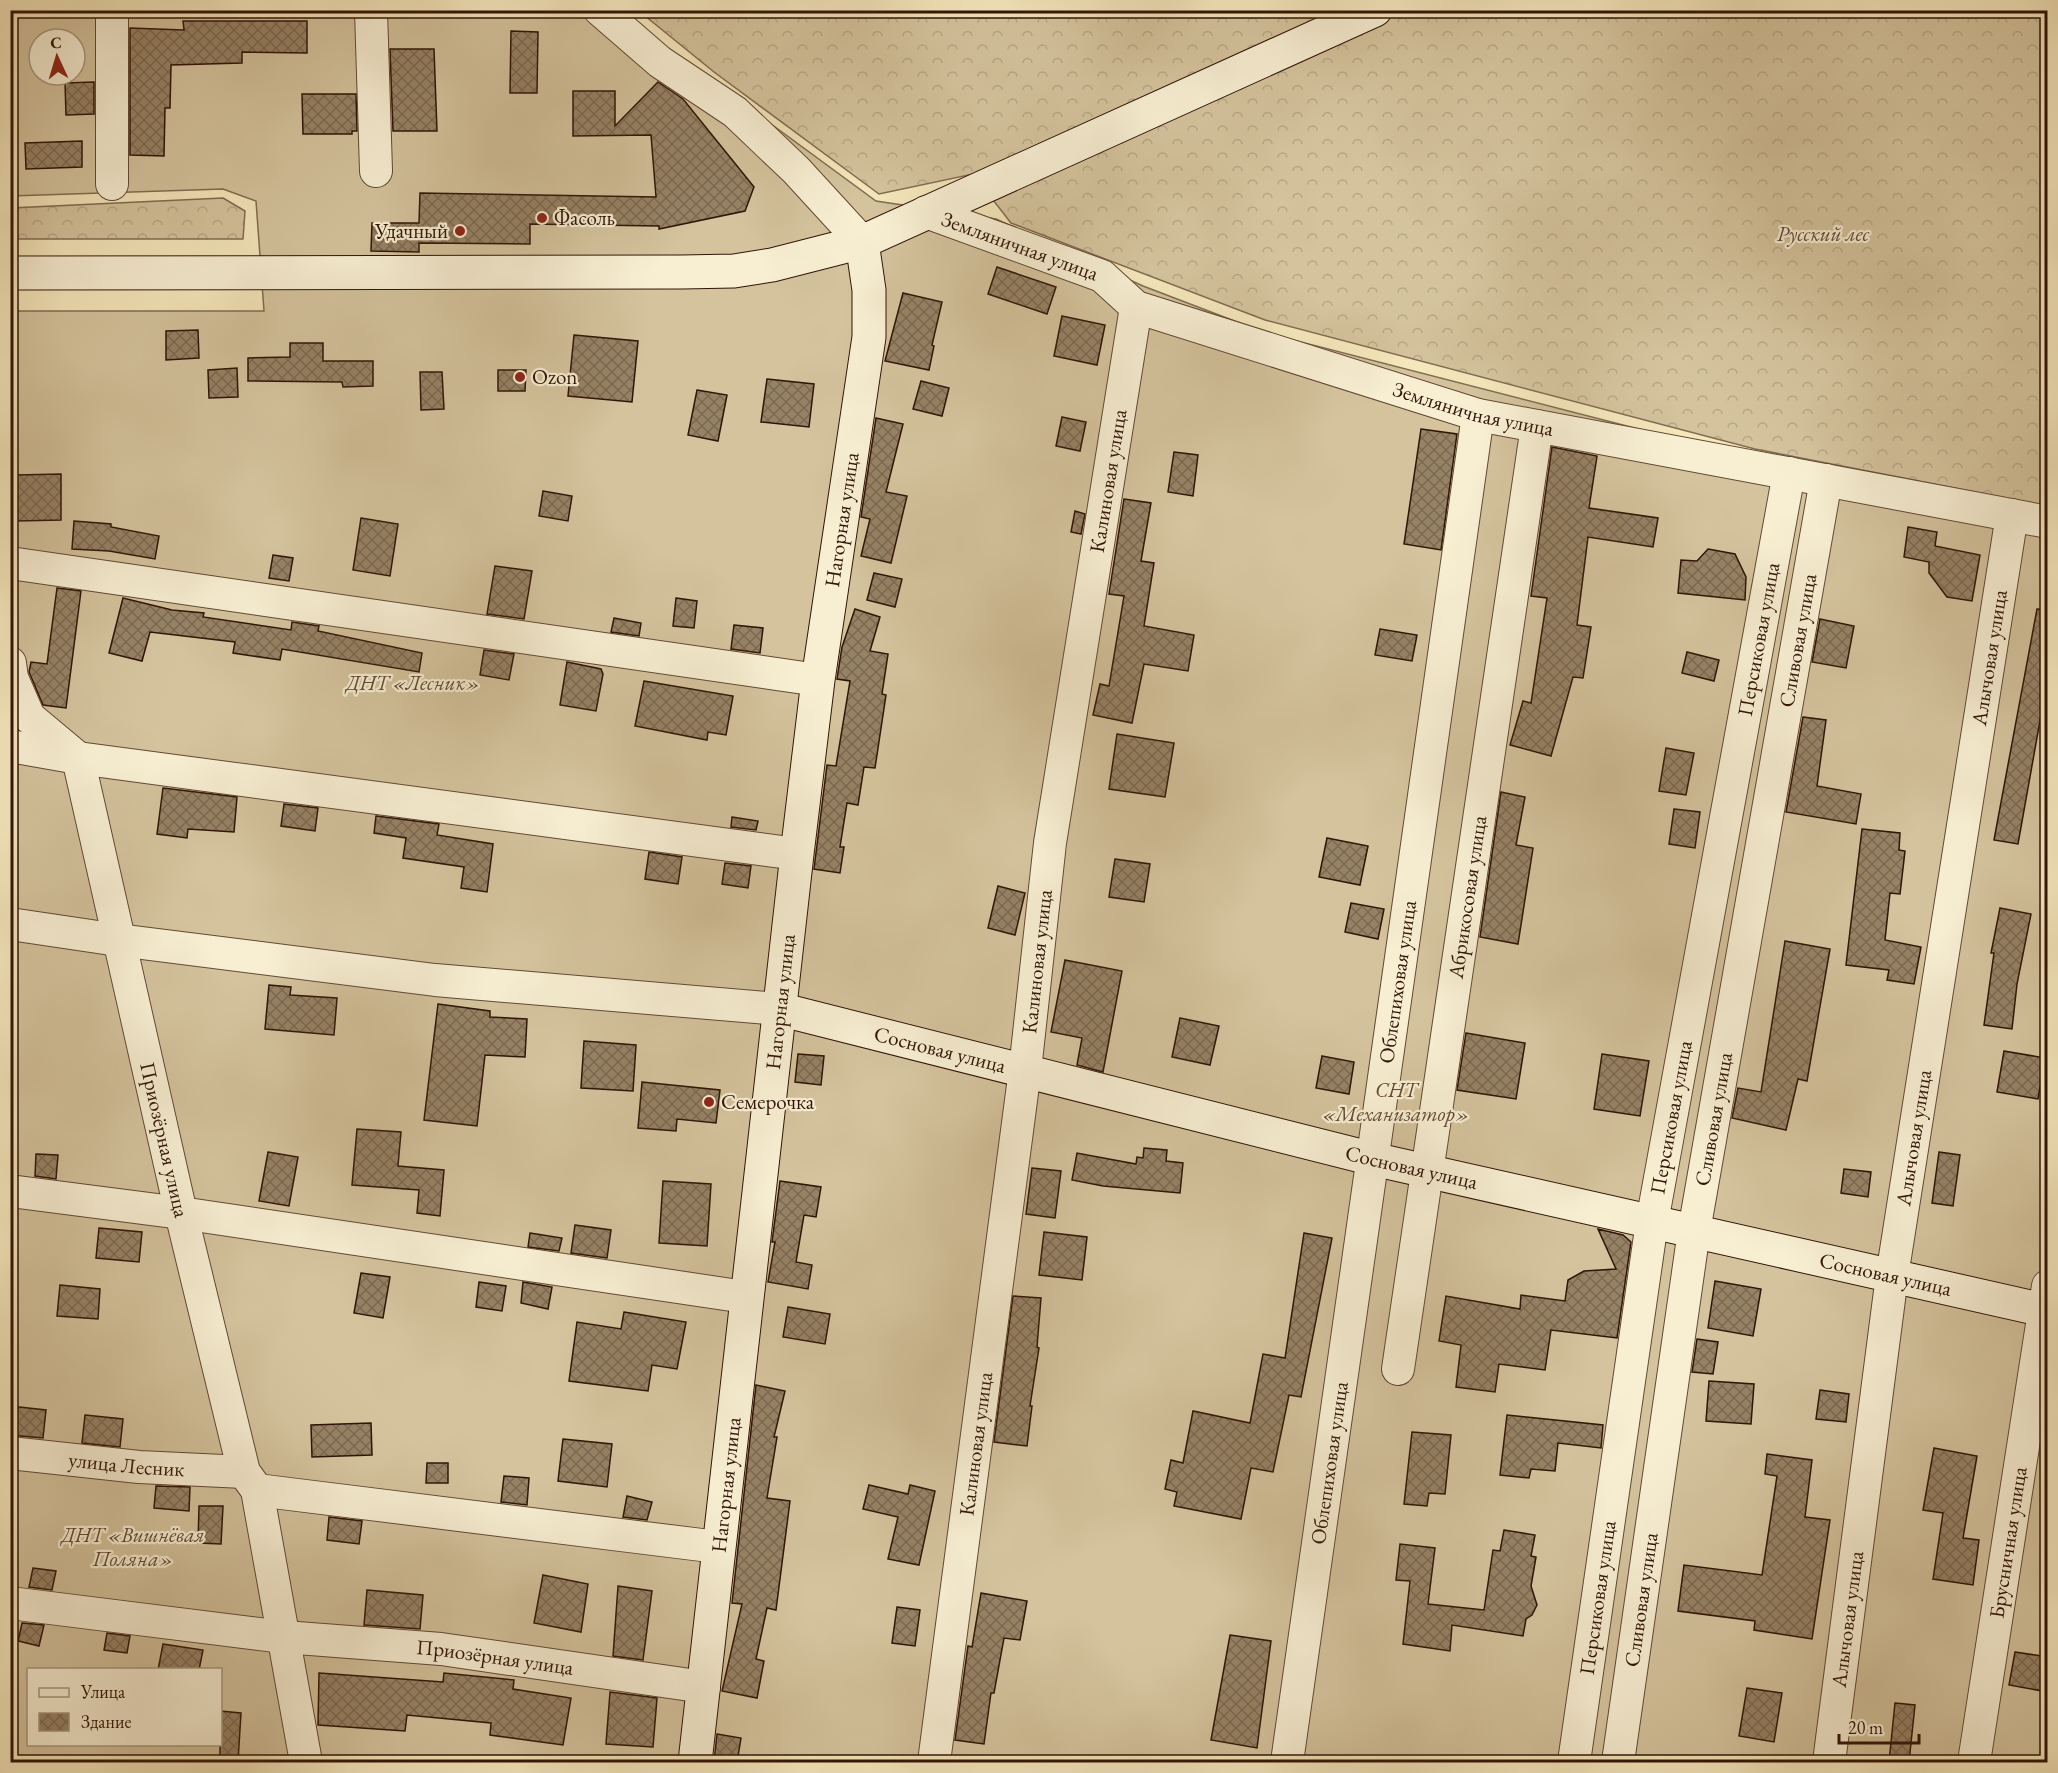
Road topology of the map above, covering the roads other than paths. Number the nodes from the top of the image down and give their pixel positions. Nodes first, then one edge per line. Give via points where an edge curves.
1 (111, 10) edge
2 (371, 10) edge
3 (600, 10) edge
4 (1375, 10) edge
5 (376, 171) dead end
6 (112, 184) dead end
7 (926, 212) junction
8 (862, 242) junction
9 (10, 273) edge
10 (1136, 307) junction
11 (1478, 415) junction
12 (1537, 426) junction
13 (1788, 473) junction
14 (1826, 480) junction
15 (2013, 515) junction
16 (2048, 522) edge
17 (10, 563) edge
18 (10, 663) edge
19 (818, 680) junction
20 (10, 746) edge
21 (78, 758) junction
22 (797, 854) junction
23 (10, 924) edge
24 (118, 940) junction
25 (779, 1009) junction
26 (1025, 1070) junction
27 (1372, 1159) junction
28 (1427, 1172) junction
29 (10, 1191) edge
30 (181, 1213) junction
31 (1652, 1222) junction
32 (1694, 1232) junction
33 (1892, 1276) junction
34 (745, 1297) junction
35 (2046, 1302) edge
36 (1398, 1369) dead end
37 (10, 1453) edge
38 (251, 1481) junction
39 (718, 1547) junction
40 (10, 1603) edge
41 (284, 1637) junction
42 (704, 1687) junction
43 (306, 1762) edge
44 (695, 1762) edge
45 (934, 1762) edge
46 (1287, 1762) edge
47 (1574, 1762) edge
48 (1618, 1762) edge
49 (1829, 1762) edge
50 (1974, 1762) edge

1 - 6 street
2 - 5 street
3 - 8 street via 660,62 735,112 796,170
4 - 7 street
7 - 8 street
7 - 10 street, Земляничная улица via 1102,276
8 - 9 street via 734,271
8 - 19 street, Нагорная улица via 869,290 869,338
10 - 11 street, Земляничная улица
10 - 26 street, Калиновая улица via 1050,843
11 - 12 street, Земляничная улица
11 - 27 street, Облепиховая улица
12 - 13 street, Земляничная улица
12 - 28 street, Абрикосовая улица
13 - 14 street, Земляничная улица
13 - 31 street, Персиковая улица
14 - 15 street, Земляничная улица
14 - 32 street, Сливовая улица
15 - 16 street, Земляничная улица
15 - 33 street, Алычовая улица
17 - 19 street
18 - 21 street via 12,678 29,717
19 - 22 street, Нагорная улица
20 - 21 street
21 - 22 street
21 - 24 street, Приозёрная улица
22 - 25 street, Нагорная улица
23 - 24 street
24 - 25 street via 435,980
24 - 30 street, Приозёрная улица
25 - 26 street, Сосновая улица
25 - 34 street, Нагорная улица
26 - 27 street, Сосновая улица
26 - 45 street, Калиновая улица
27 - 28 street, Сосновая улица
27 - 46 street, Облепиховая улица
28 - 31 street, Сосновая улица
28 - 36 street, Абрикосовая улица
29 - 30 street
30 - 34 street
30 - 38 street, Приозёрная улица
31 - 32 street, Сосновая улица
31 - 47 street, Персиковая улица
32 - 33 street, Сосновая улица
32 - 48 street, Сливовая улица
33 - 35 street, Сосновая улица
33 - 49 street, Алычовая улица
34 - 39 street, Нагорная улица
35 - 50 street, Брусничная улица
37 - 38 street, улица Лесник
38 - 39 street, улица Лесник
38 - 41 street, Приозёрная улица
39 - 42 street, Нагорная улица
40 - 41 street, Приозёрная улица
41 - 42 street, Приозёрная улица via 441,1649
41 - 43 street, Приозёрная улица
42 - 44 street, Нагорная улица

